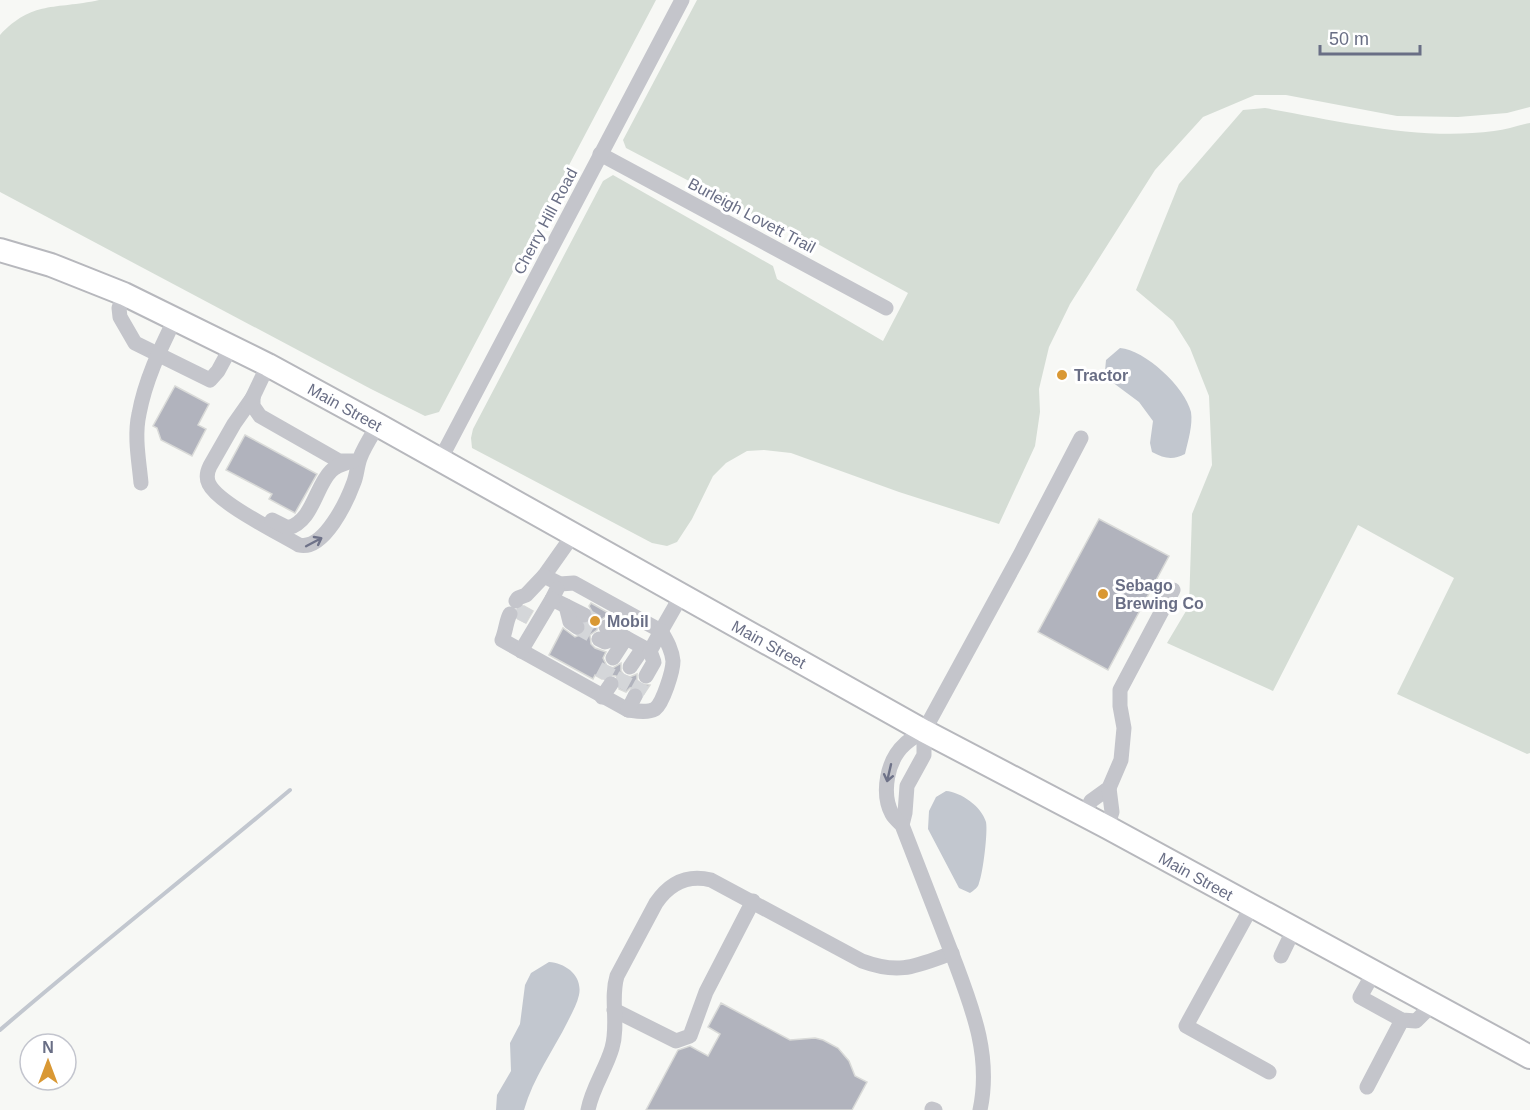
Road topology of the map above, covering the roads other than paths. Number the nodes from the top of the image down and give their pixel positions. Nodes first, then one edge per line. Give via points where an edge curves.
1 (682, 0) edge
2 (600, 154) junction
3 (0, 250) edge
4 (124, 294) junction
5 (886, 309) dead end
6 (175, 319) junction
7 (231, 347) junction
8 (157, 354) junction
9 (267, 365) junction
10 (252, 397) junction
11 (378, 425) junction
12 (1081, 438) dead end
13 (354, 460) junction
14 (440, 460) junction
15 (141, 483) dead end
16 (573, 535) junction
17 (544, 576) junction
18 (560, 584) junction
19 (1173, 590) dead end
20 (681, 596) junction
21 (559, 602) junction
22 (581, 621) tunnel mouth
23 (661, 631) junction
24 (603, 633) tunnel mouth
25 (635, 643) junction
26 (521, 651) junction
27 (924, 731) junction
28 (1109, 788) junction
29 (1084, 815) junction
30 (902, 825) junction
31 (1107, 827) junction
32 (753, 901) junction
33 (1252, 906) junction
34 (1294, 929) junction
35 (952, 953) junction
36 (1281, 956) dead end
37 (1374, 972) junction
38 (1433, 1004) junction
39 (614, 1010) junction
40 (1402, 1020) junction
41 (1530, 1057) edge
42 (1269, 1072) dead end
43 (1367, 1087) dead end
44 (588, 1110) edge
45 (980, 1110) edge

1 - 2 street, Cherry Hill Road
2 - 5 street, Burleigh Lovett Trail
2 - 14 street, Cherry Hill Road
3 - 4 highway, Main Street
4 - 6 highway, Main Street
4 - 8 street via 119,308 126,328 135,343
6 - 7 highway, Main Street
6 - 8 street
7 - 8 street via 210,380
7 - 9 highway, Main Street
8 - 15 street via 138,415
9 - 10 street
9 - 11 highway, Main Street
10 - 13 street via 260,416 339,461
10 - 13 street via 217,477 224,488 273,521 284,527 302,521 331,471
10 -> 13 street via 207,473 207,481 218,496 305,547 329,530 354,484
11 - 13 street
11 - 14 highway, Main Street
12 - 27 street
14 - 16 highway, Main Street
16 - 17 street
16 - 20 highway, Main Street
17 - 18 street
17 - 26 street via 517,611 502,640
18 - 21 street
18 - 23 street via 574,583
19 - 28 street via 1120,690 1123,754
20 - 23 street
20 - 27 highway, Main Street
21 - 22 street
21 - 26 street
23 - 25 street
23 - 26 street via 670,645 673,663 662,701 654,710 640,712 615,695
24 - 25 street
25 - 25 street via 630,667
27 - 29 highway, Main Street
27 - 30 street via 924,755 907,786
27 -> 30 street via 904,744 889,771 892,815
28 - 29 street via 1091,801
28 - 31 street via 1112,812
29 - 31 highway, Main Street
30 - 35 street
31 - 33 highway, Main Street
32 - 35 street via 862,961 884,968 905,968
32 - 39 street via 702,878 683,880 669,888 656,903 617,976
32 - 39 street via 706,992 690,1036 675,1041
33 - 34 highway, Main Street
33 - 42 street via 1186,1026
34 - 36 street
34 - 37 highway, Main Street
35 - 45 street via 983,1052
37 - 38 highway, Main Street
37 - 40 street via 1360,997
38 - 40 street via 1416,1021
38 - 41 highway, Main Street
39 - 44 street via 613,1047
40 - 43 street

